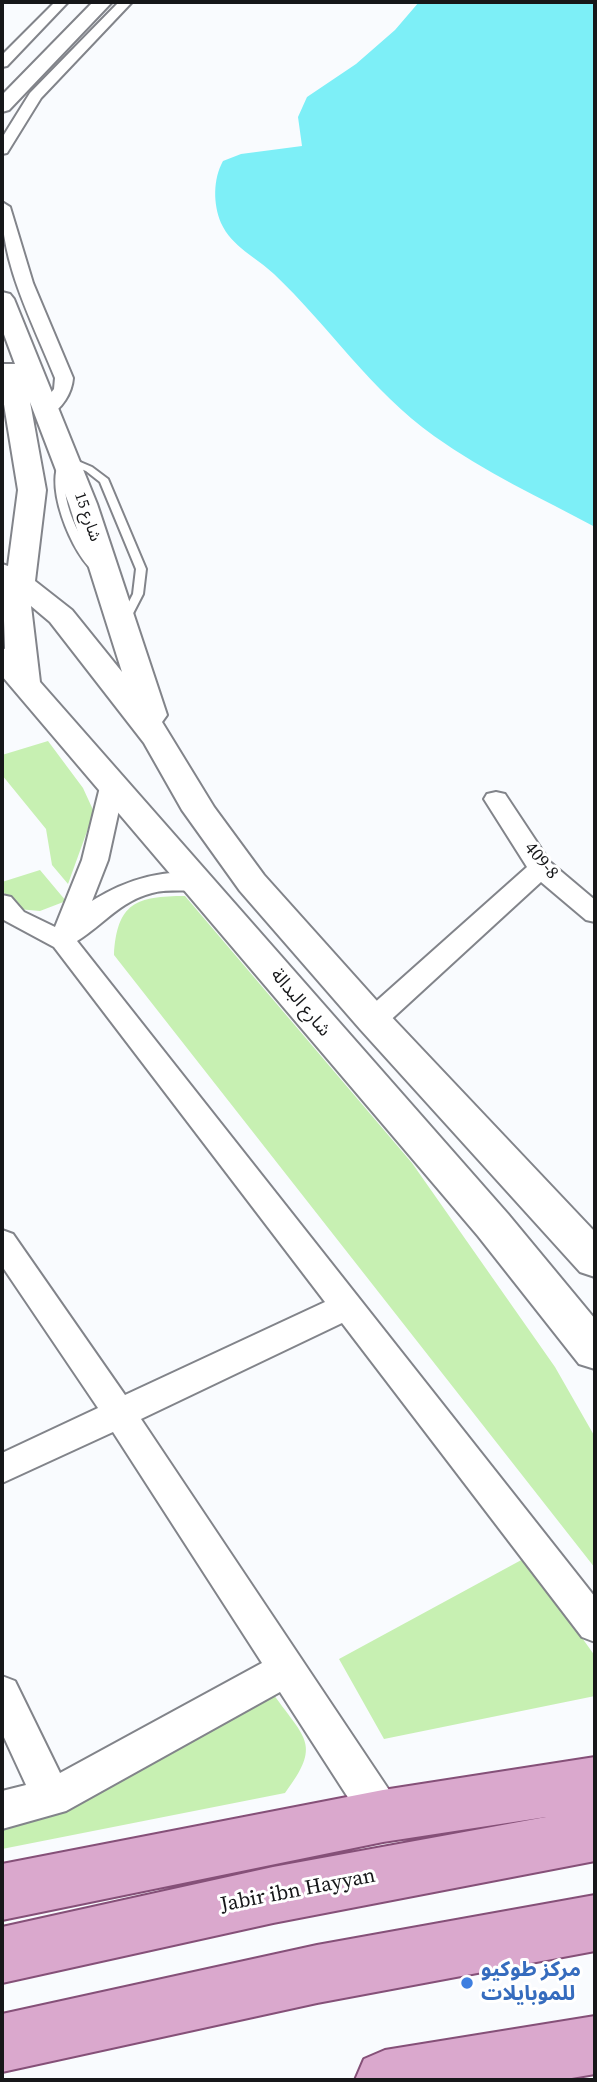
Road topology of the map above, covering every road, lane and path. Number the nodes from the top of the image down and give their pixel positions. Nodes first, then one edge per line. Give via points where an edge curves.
1 (62, 2) edge
2 (86, 2) edge
3 (103, 2) edge
4 (126, 2) edge
5 (37, 40) junction
6 (2, 63) edge
7 (2, 86) edge
8 (2, 106) edge
9 (2, 150) edge
10 (2, 207) edge
11 (3, 309) edge
12 (51, 346) junction
13 (8, 359) edge
14 (23, 407) edge
15 (66, 459) junction
16 (32, 503) junction
17 (3, 516) edge
18 (10, 578) edge
19 (122, 625) junction
20 (10, 678) edge
21 (159, 740) junction
22 (113, 786) junction
23 (496, 799) dead end
24 (541, 868) junction
25 (198, 882) junction
26 (595, 914) edge
27 (6, 915) edge
28 (63, 942) junction
29 (373, 1020) junction
30 (2, 1242) edge
31 (595, 1260) edge
32 (347, 1306) junction
33 (595, 1351) edge
34 (120, 1413) junction
35 (2, 1469) edge
36 (595, 1625) edge
37 (286, 1669) junction
38 (2, 1693) edge
39 (595, 1783) edge
40 (52, 1798) junction
41 (2, 1810) edge
42 (383, 1816) junction
43 (595, 1834) edge
44 (2, 1892) edge
45 (595, 1923) edge
46 (2, 1955) edge
47 (2, 2043) edge
48 (571, 2059) edge
49 (385, 2080) edge

1 - 5 street
2 - 5 street
3 - 8 street
4 - 9 street via 35,96
5 - 6 street
5 - 7 street
10 - 12 street via 25,283
11 - 13 street, شارع 15
12 - 13 street
12 - 14 street via 64,384 59,397
13 - 14 street, شارع 15
13 - 14 street
14 - 15 street, شارع 15
14 - 16 street, شارع 15
15 - 19 street, شارع 15
15 - 19 lane via 104,481 141,569 138,594
16 - 17 street
16 - 18 street, شارع 15
18 - 20 street, شارع 15 via 17,632
18 - 21 street via 61,616
19 - 21 street, شارع 15
20 - 22 street, شارع البدالة
21 - 29 street via 224,846
22 - 25 street, شارع البدالة
22 - 28 street via 95,860
23 - 24 street, 409-8
24 - 26 street, 409-8
24 - 29 street
25 - 28 street via 172,879 124,891 91,913
25 - 33 street, شارع البدالة via 493,1225
27 - 28 street
28 - 32 street
29 - 31 street
30 - 34 street
32 - 34 street
32 - 36 street
34 - 35 street
34 - 37 street
37 - 40 street
37 - 42 street
38 - 40 street
39 - 42 main road
40 - 41 street
42 - 44 main road
43 - 46 main road, Jabir ibn Hayyan via 273,1895
45 - 47 main road via 317,1974
48 - 49 main road

